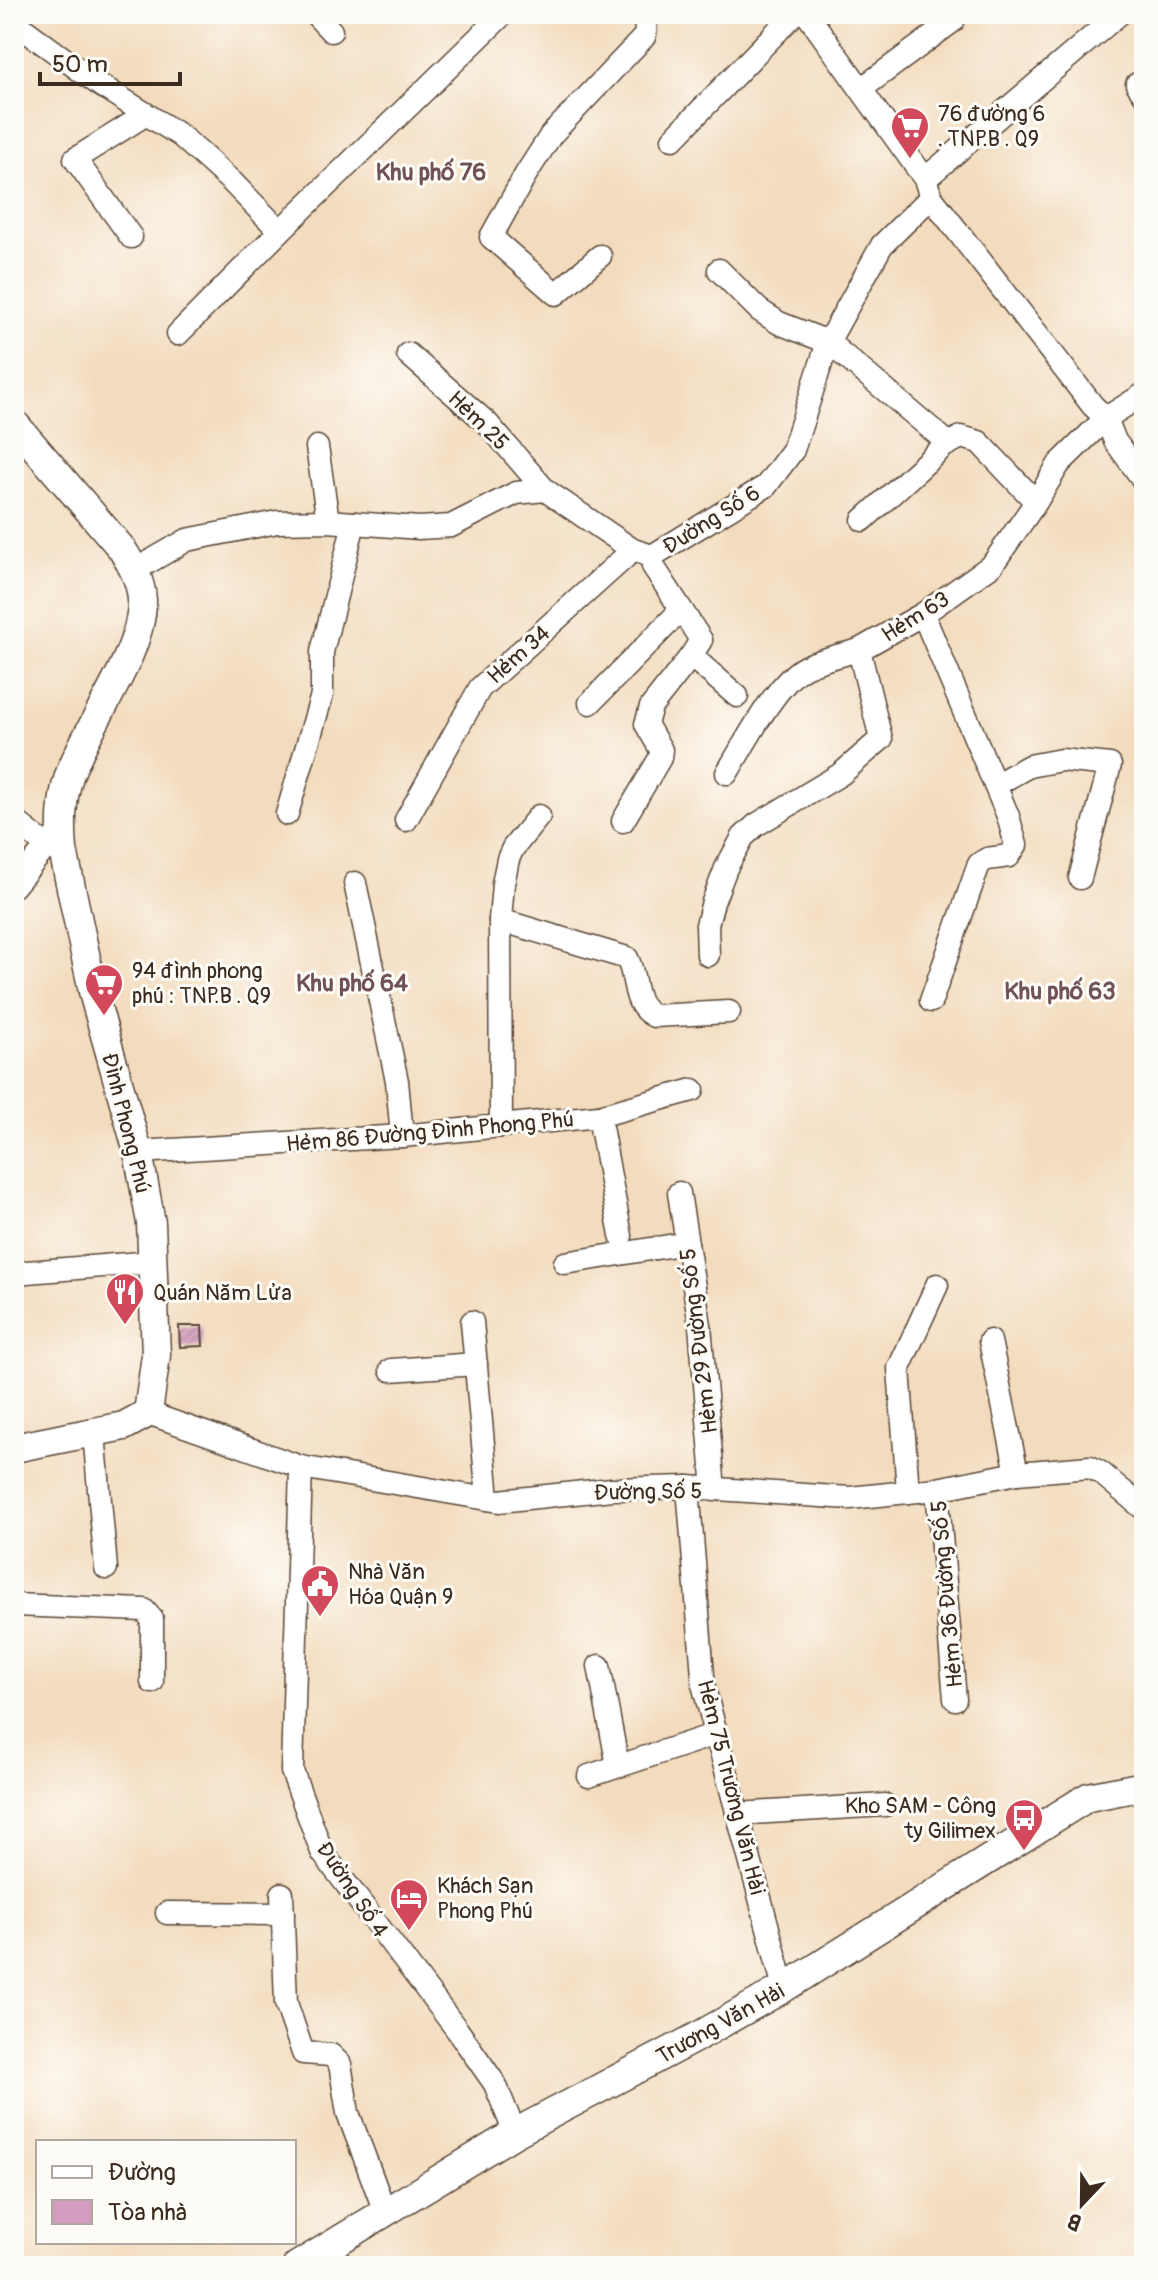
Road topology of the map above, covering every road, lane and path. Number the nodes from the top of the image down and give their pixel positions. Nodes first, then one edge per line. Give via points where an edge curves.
1 (315, 14) edge
2 (503, 14) edge
3 (640, 14) edge
4 (794, 14) edge
5 (807, 14) edge
6 (1119, 14) edge
7 (953, 21) dead end
8 (14, 22) edge
9 (331, 31) dead end
10 (861, 89) junction
11 (145, 115) junction
12 (673, 139) dead end
13 (928, 188) junction
14 (280, 231) junction
15 (131, 237) dead end
16 (600, 256) dead end
17 (719, 270) dead end
18 (178, 334) dead end
19 (828, 342) junction
20 (408, 354) dead end
21 (1144, 394) edge
22 (1106, 418) junction
23 (14, 423) edge
24 (948, 443) junction
25 (317, 447) dead end
26 (1144, 481) edge
27 (545, 490) junction
28 (1036, 502) junction
29 (863, 520) dead end
30 (328, 521) junction
31 (354, 523) junction
32 (642, 553) junction
33 (135, 570) junction
34 (681, 610) junction
35 (923, 614) junction
36 (859, 650) junction
37 (691, 656) junction
38 (737, 696) dead end
39 (590, 703) dead end
40 (727, 773) dead end
41 (995, 785) junction
42 (287, 814) dead end
43 (539, 816) dead end
44 (14, 820) edge
45 (406, 820) dead end
46 (623, 821) dead end
47 (54, 837) junction
48 (1080, 878) dead end
49 (355, 883) dead end
50 (14, 886) edge
51 (500, 920) junction
52 (708, 955) dead end
53 (931, 1001) dead end
54 (729, 1012) dead end
55 (693, 1090) dead end
56 (599, 1116) junction
57 (501, 1126) junction
58 (402, 1136) junction
59 (138, 1152) junction
60 (679, 1193) dead end
61 (621, 1236) dead end
62 (687, 1243) junction
63 (153, 1262) junction
64 (565, 1263) dead end
65 (14, 1273) edge
66 (937, 1285) dead end
67 (472, 1322) dead end
68 (990, 1341) dead end
69 (476, 1364) junction
70 (391, 1370) dead end
71 (148, 1413) junction
72 (94, 1433) junction
73 (14, 1448) edge
74 (301, 1467) junction
75 (1017, 1473) junction
76 (688, 1487) junction
77 (937, 1489) junction
78 (714, 1490) junction
79 (908, 1492) junction
80 (488, 1499) junction
81 (1144, 1509) edge
82 (106, 1568) dead end
83 (14, 1605) edge
84 (599, 1666) dead end
85 (152, 1682) dead end
86 (955, 1699) dead end
87 (716, 1734) junction
88 (618, 1766) junction
89 (589, 1776) dead end
90 (1144, 1786) edge
91 (885, 1805) dead end
92 (737, 1814) junction
93 (167, 1913) dead end
94 (784, 1988) junction
95 (515, 2133) junction
96 (385, 2212) junction
97 (297, 2266) edge

1 - 9 street
2 - 14 street
3 - 16 street via 646,23 644,37 551,135 491,237 556,294
4 - 12 street
5 - 10 street
6 - 13 street, Đường Số 6
7 - 10 street
8 - 11 street
10 - 13 street
11 - 14 street via 181,136
11 - 15 street via 75,159
13 - 19 street, Đường Số 6 via 882,245
13 - 22 street
14 - 18 street
17 - 19 street via 759,310
19 - 24 street
19 - 32 street, Đường Số 6 via 793,450 766,486
20 - 27 street, Hẻm 25 via 487,423
21 - 22 street, Hẻm 63
22 - 26 street via 1115,441
22 - 28 street, Hẻm 63 via 1059,464
23 - 33 street, Đình Phong Phú
24 - 28 street via 961,437 979,442
24 - 29 street
25 - 30 street
27 - 31 street via 516,493 451,526
27 - 32 street, Đường Số 6
28 - 35 street, Hẻm 63 via 992,565
30 - 31 street
30 - 33 street via 277,522 187,540
31 - 42 street via 322,652 322,695
32 - 34 street
32 - 45 street, Hẻm 34 via 480,688
33 - 47 street, Đình Phong Phú via 142,599 139,623 69,776
34 - 37 street via 701,640
34 - 39 street
35 - 36 street, Hẻm 63
35 - 41 street
36 - 40 street via 795,673
36 - 52 street, Hẻm 63 via 881,739 841,774 743,837 713,902
37 - 38 street
37 - 46 street via 651,707 646,724 660,758
41 - 48 street via 1029,766 1061,760 1110,765
41 - 53 street via 1015,849 1009,856 979,864
43 - 51 street via 508,859
44 - 47 street
47 - 50 street
47 - 59 street, Đình Phong Phú via 63,850 94,996
49 - 58 street via 397,1081
51 - 54 street via 627,958 638,1002 654,1016
51 - 57 street
55 - 56 street
56 - 57 street, Hẻm 86 Đường Đình Phong Phú
56 - 61 street, Hẻm 86 Đường Đình Phong Phú
57 - 58 street, Hẻm 86 Đường Đình Phong Phú
58 - 59 street, Hẻm 86 Đường Đình Phong Phú
59 - 63 street, Đình Phong Phú
60 - 62 street, Hẻm 29 Đường Số 5
62 - 64 street
62 - 78 street, Hẻm 29 Đường Số 5 via 700,1325
63 - 65 street
63 - 71 street, Đình Phong Phú via 156,1355
66 - 79 street via 899,1368
67 - 69 street
68 - 75 street
69 - 70 street
69 - 80 street
71 - 72 street
71 - 74 street, Đường Số 5
72 - 73 street
72 - 82 street
74 - 80 street, Đường Số 5
74 - 95 street, Đường Số 4 via 292,1771 322,1852 495,2084
75 - 77 street, Đường Số 5
75 - 81 street, Đường Số 5 via 1090,1467
76 - 78 street, Đường Số 5
76 - 80 street, Đường Số 5
76 - 87 street, Hẻm 75 Trương Văn Hải via 704,1688
77 - 79 street, Đường Số 5
77 - 86 street, Hẻm 36 Đường Số 5
78 - 79 street, Đường Số 5 via 836,1498
83 - 85 street via 144,1610 152,1619
84 - 88 street
87 - 88 street
87 - 92 street, Hẻm 75 Trương Văn Hải
88 - 89 street
90 - 94 street, Trương Văn Hải via 1088,1797
91 - 92 street
92 - 94 street, Hẻm 75 Trương Văn Hải
93 - 96 street via 282,1904 286,2003 294,2027 303,2053 331,2055 340,2064 348,2113
94 - 95 street, Trương Văn Hải
95 - 96 street, Trương Văn Hải
96 - 97 street, Trương Văn Hải

